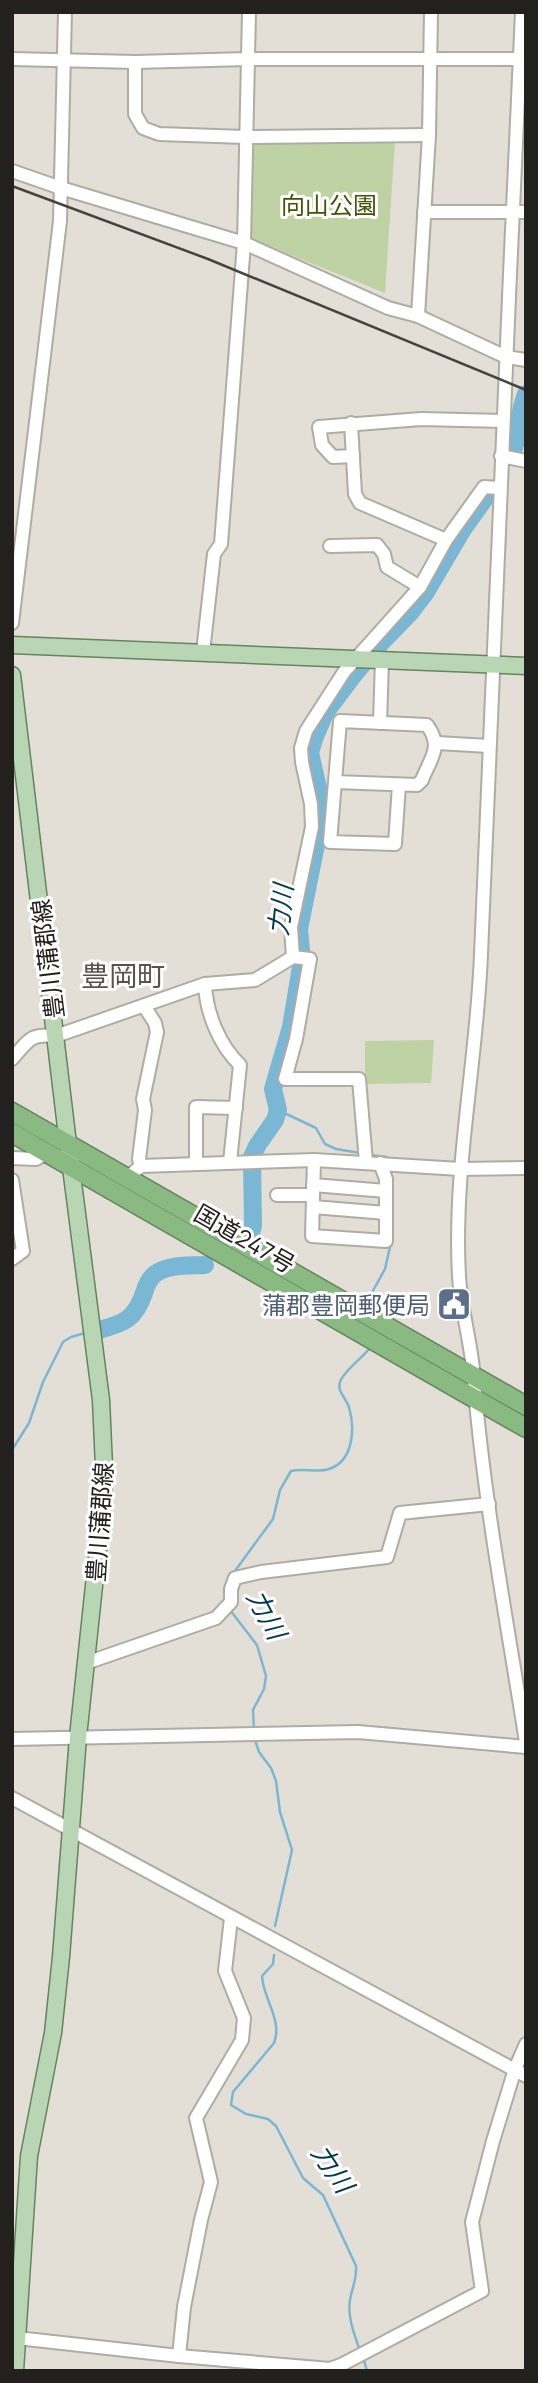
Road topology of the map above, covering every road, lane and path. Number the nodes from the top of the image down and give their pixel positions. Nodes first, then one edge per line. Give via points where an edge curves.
1 (65, 12) edge
2 (249, 12) edge
3 (431, 12) edge
4 (522, 12) edge
5 (12, 59) edge
6 (248, 59) junction
7 (430, 59) junction
8 (523, 59) edge
9 (64, 60) junction
10 (135, 62) junction
11 (429, 135) junction
12 (245, 137) junction
13 (12, 171) edge
14 (61, 188) junction
15 (424, 212) junction
16 (519, 212) edge
17 (244, 243) junction
18 (418, 316) junction
19 (506, 357) junction
20 (526, 360) edge
21 (502, 421) junction
22 (351, 423) junction
23 (353, 456) junction
24 (501, 456) junction
25 (526, 461) edge
26 (499, 488) junction
27 (446, 540) junction
28 (330, 546) dead end
29 (419, 587) junction
30 (12, 623) edge
31 (12, 645) edge
32 (203, 652) junction
33 (368, 659) junction
34 (492, 664) junction
35 (526, 666) edge
36 (12, 674) edge
37 (380, 723) junction
38 (437, 743) junction
39 (489, 746) junction
40 (335, 782) junction
41 (399, 785) junction
42 (299, 958) junction
43 (205, 984) junction
44 (144, 1006) junction
45 (56, 1036) junction
46 (12, 1059) edge
47 (236, 1108) junction
48 (12, 1112) edge
49 (12, 1133) edge
50 (68, 1144) junction
51 (47, 1153) junction
52 (12, 1158) edge
53 (314, 1160) junction
54 (376, 1160) junction
55 (230, 1162) junction
56 (196, 1163) junction
57 (72, 1166) junction
58 (526, 1168) edge
59 (460, 1169) junction
60 (134, 1171) junction
61 (12, 1180) edge
62 (386, 1191) junction
63 (277, 1195) dead end
64 (313, 1196) junction
65 (386, 1213) junction
66 (12, 1259) edge
67 (474, 1377) junction
68 (475, 1399) junction
69 (526, 1406) edge
70 (526, 1428) edge
71 (489, 1504) junction
72 (86, 1663) junction
73 (78, 1737) junction
74 (12, 1739) edge
75 (526, 1745) edge
76 (12, 1798) edge
77 (72, 1830) junction
78 (231, 1918) junction
79 (526, 2044) edge
80 (520, 2072) edge
81 (17, 2338) junction
82 (179, 2356) junction
83 (15, 2371) edge

1 - 9 street
2 - 6 street
3 - 7 street
4 - 8 street
5 - 9 street
6 - 7 street
6 - 10 street
6 - 12 street
7 - 8 street
7 - 11 street
8 - 16 street
9 - 10 street
9 - 14 street
10 - 12 street via 135,114 143,128 159,134
11 - 12 street
11 - 15 street
12 - 17 street
13 - 14 street
14 - 17 street
14 - 30 street
15 - 16 street
15 - 18 street
16 - 19 street
17 - 18 street via 388,308
17 - 32 street via 221,544 214,554
18 - 19 street
19 - 20 street
19 - 21 street
21 - 22 street
21 - 24 street
22 - 23 street
22 - 23 street via 319,427 322,445 333,457
23 - 27 street via 355,494 360,503
24 - 25 street
24 - 26 street
26 - 27 street via 484,487
26 - 34 street
27 - 29 street
28 - 29 street via 377,545 387,567
29 - 33 street
31 - 32 main road
32 - 33 main road
33 - 34 main road
33 - 37 street
33 - 42 street via 316,713 302,748 312,827 291,927
34 - 35 main road
34 - 39 street
36 - 45 main road, 豊川蒲郡線
37 - 38 street via 427,724
37 - 40 street via 340,721
38 - 39 street
38 - 41 street via 422,780 417,785
39 - 59 street via 480,969
40 - 41 street
40 - 41 street via 330,842 395,844
42 - 43 street via 255,980
42 - 54 street via 310,959 285,1079 359,1079
43 - 44 street
43 - 47 street via 211,1022 240,1065
44 - 45 street
44 - 60 street via 157,1032
45 - 46 street via 39,1034
45 - 50 main road, 豊川蒲郡線
47 - 55 street
47 - 56 street via 196,1107
48 - 50 highway, 国道247号
49 - 51 highway, 国道247号
50 - 57 main road, 豊川蒲郡線
50 - 60 highway, 国道247号
51 - 52 street via 36,1159
51 - 57 highway, 国道247号
53 - 54 street
53 - 55 street
53 - 64 street
54 - 59 street
54 - 62 street via 386,1179
55 - 56 street
56 - 60 street
57 - 68 highway, 国道247号
57 - 72 main road, 豊川蒲郡線 via 101,1401 104,1467
58 - 59 street
59 - 67 street via 459,1278
60 - 67 highway, 国道247号
61 - 66 street via 23,1251
62 - 64 street
62 - 65 street
63 - 64 street
64 - 65 street
64 - 65 street via 313,1236 386,1241
67 - 68 street
67 - 69 highway, 国道247号
68 - 70 highway, 国道247号
68 - 71 street
71 - 72 street via 400,1513 387,1557 235,1578 227,1606 216,1618
71 - 75 street
72 - 73 main road, 豊川蒲郡線
73 - 74 street
73 - 75 street via 358,1732
73 - 77 main road, 豊川蒲郡線
76 - 77 street
77 - 78 street
77 - 81 main road, 豊川蒲郡線 via 53,2033 29,2156
78 - 80 street
78 - 82 street via 225,1971 244,2018 242,2040 196,2118 211,2182 184,2307
79 - 80 street
80 - 82 street via 493,2141 472,2222 482,2291 330,2369
81 - 82 street
81 - 83 main road, 豊川蒲郡線

